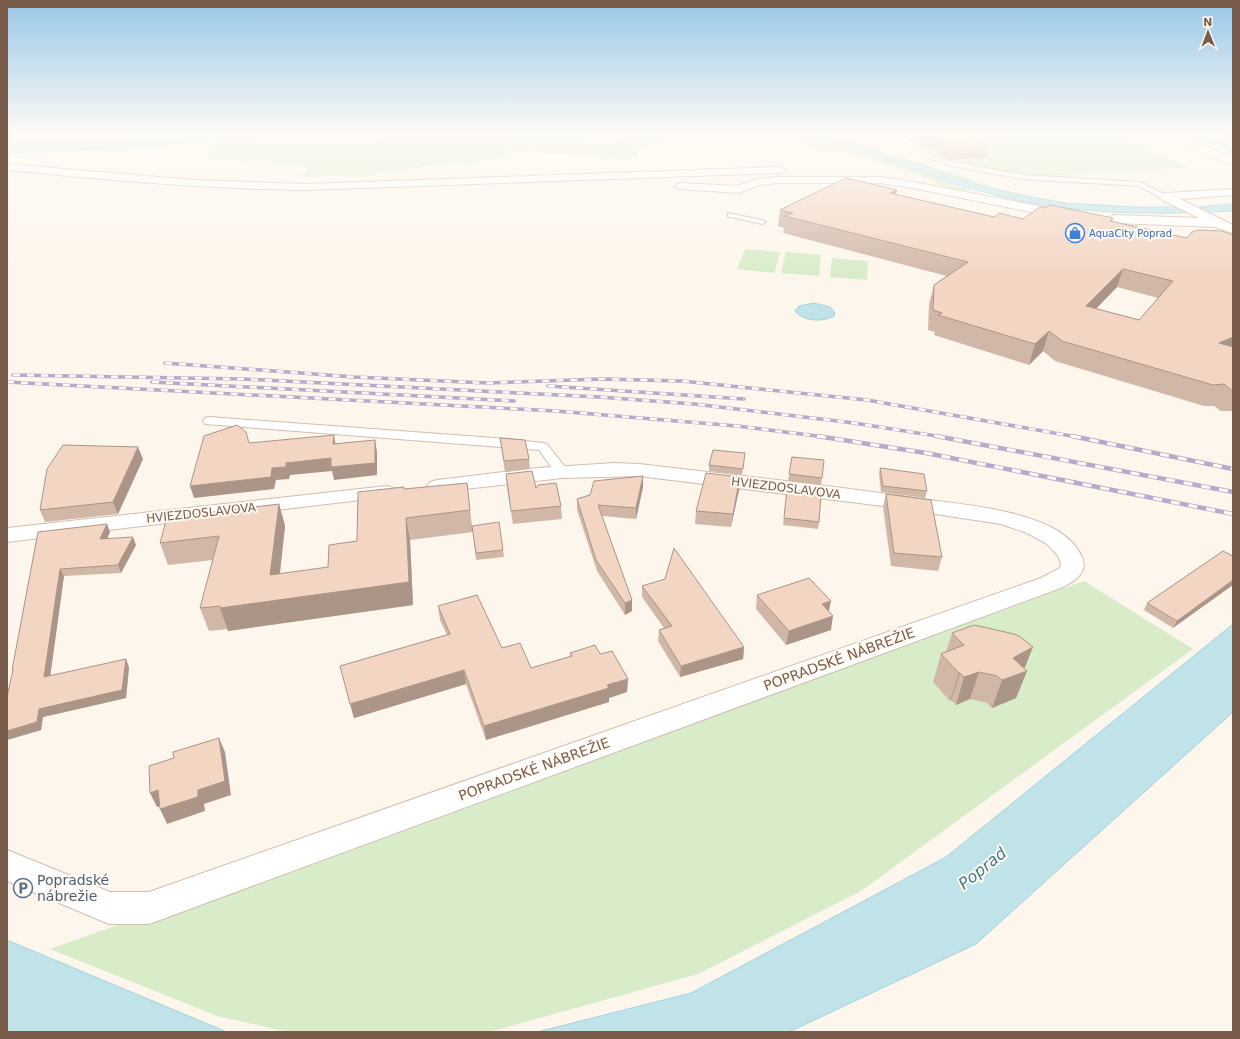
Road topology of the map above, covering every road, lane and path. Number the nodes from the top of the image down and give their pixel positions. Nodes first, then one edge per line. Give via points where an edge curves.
1 (170, 181) edge
2 (459, 181) edge
3 (628, 181) edge
4 (763, 181) edge
5 (889, 181) edge
6 (1098, 181) edge
7 (1233, 192) edge
8 (1166, 197) junction
9 (731, 215) dead end
10 (1077, 217) edge
11 (1109, 220) edge
12 (762, 222) dead end
13 (1217, 223) junction
14 (1233, 229) edge
15 (209, 421) dead end
16 (562, 472) junction
17 (7, 535) edge
18 (1060, 579) joint
19 (7, 865) edge

1 - 2 street via 306,188
3 - 4 street via 738,190
5 - 10 street
6 - 8 lane via 1140,184
7 - 8 street
8 - 13 street
9 - 12 lane
11 - 13 street
13 - 14 street
15 - 16 lane via 543,447
16 - 17 street, HVIEZDOSLAVOVA
16 - 18 street, HVIEZDOSLAVOVA via 639,470 917,504 1005,518 1044,533 1069,554 1072,567 1070,572
18 - 19 street, POPRADSKÉ NÁBREŽIE via 150,908 109,908

